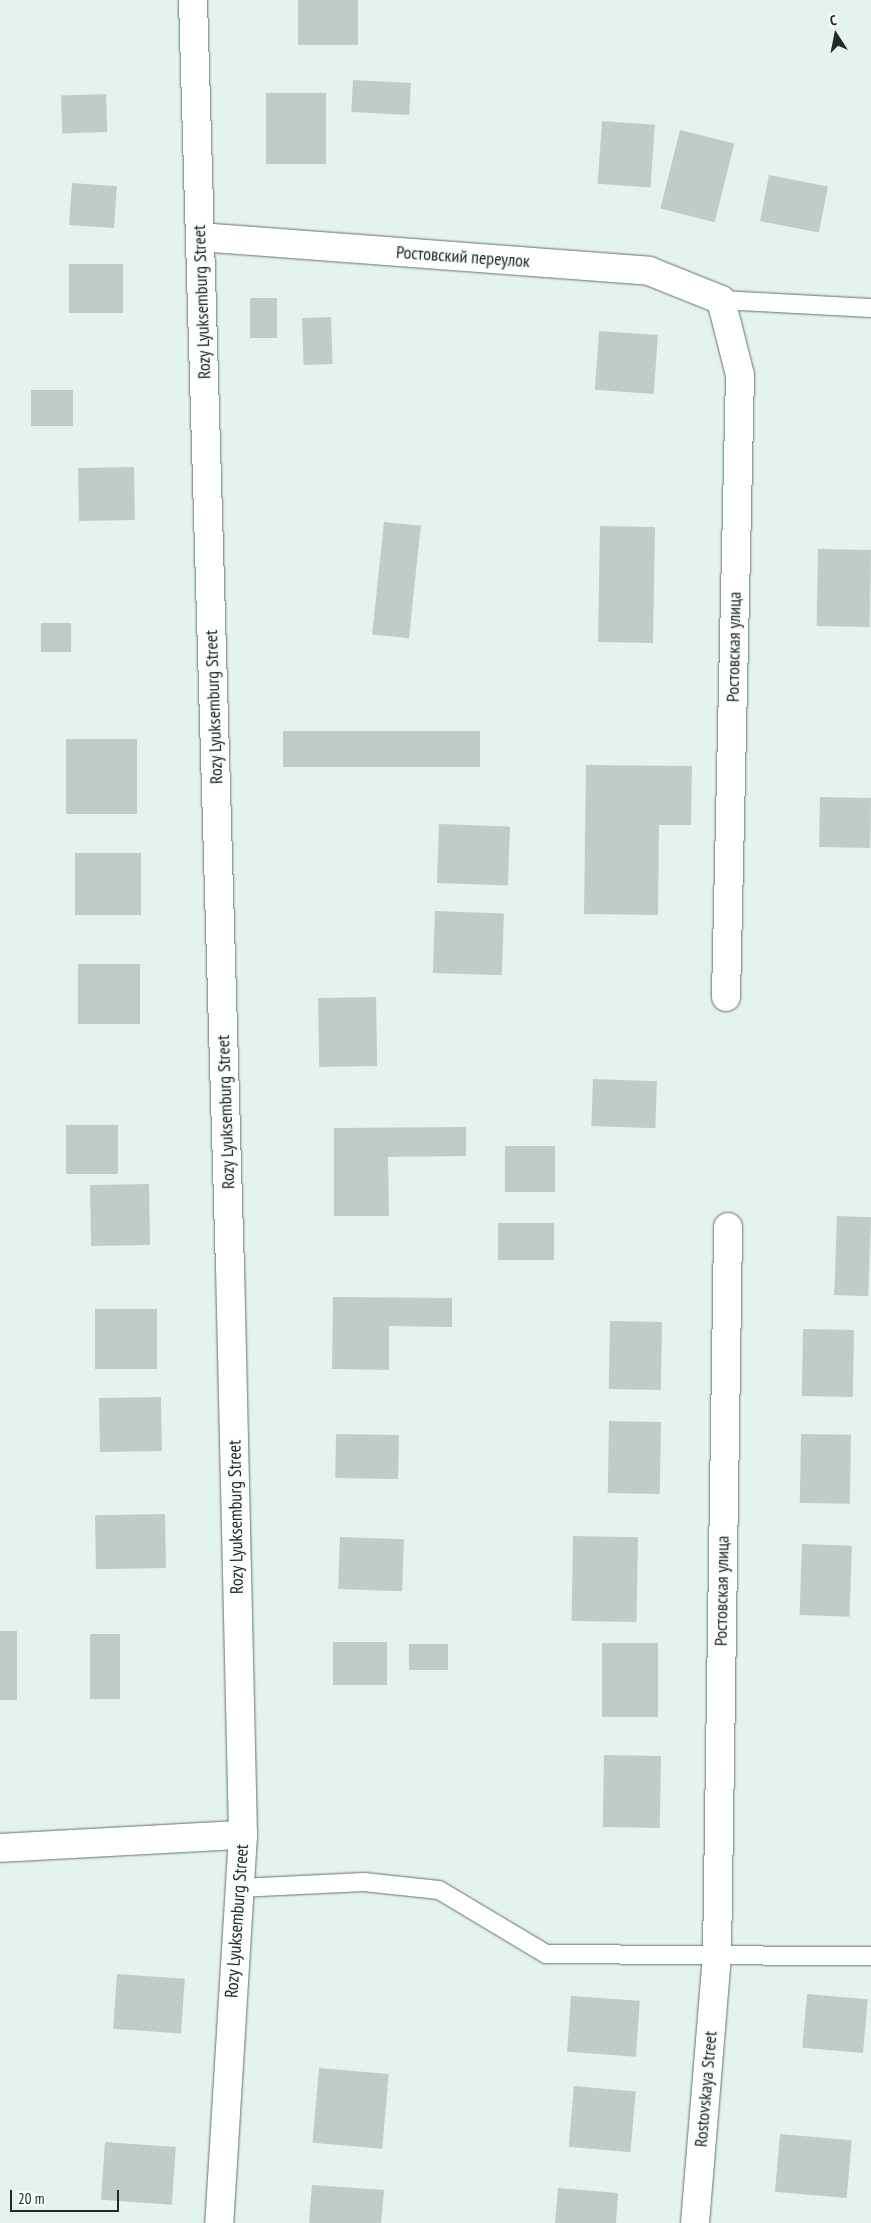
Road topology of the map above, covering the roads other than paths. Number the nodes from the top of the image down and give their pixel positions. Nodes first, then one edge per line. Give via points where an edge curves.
1 (192, 0) edge
2 (200, 237) junction
3 (721, 300) junction
4 (871, 308) edge
5 (726, 997) dead end
6 (728, 1227) dead end
7 (242, 1835) junction
8 (0, 1848) edge
9 (239, 1888) junction
10 (717, 1955) junction
11 (871, 1956) edge
12 (219, 2223) edge
13 (695, 2223) edge

1 - 2 street, Rozy Lyuksemburg Street
2 - 3 street, Ростовский переулок via 649,271
2 - 7 street, Rozy Lyuksemburg Street via 230,1256
3 - 4 lane
3 - 5 street, Ростовская улица via 740,375
6 - 10 street, Ростовская улица
7 - 8 street
7 - 9 street, Rozy Lyuksemburg Street
9 - 10 lane via 364,1882 439,1890 546,1954
9 - 12 street, Rozy Lyuksemburg Street
10 - 11 lane
10 - 13 street, Rostovskaya Street

